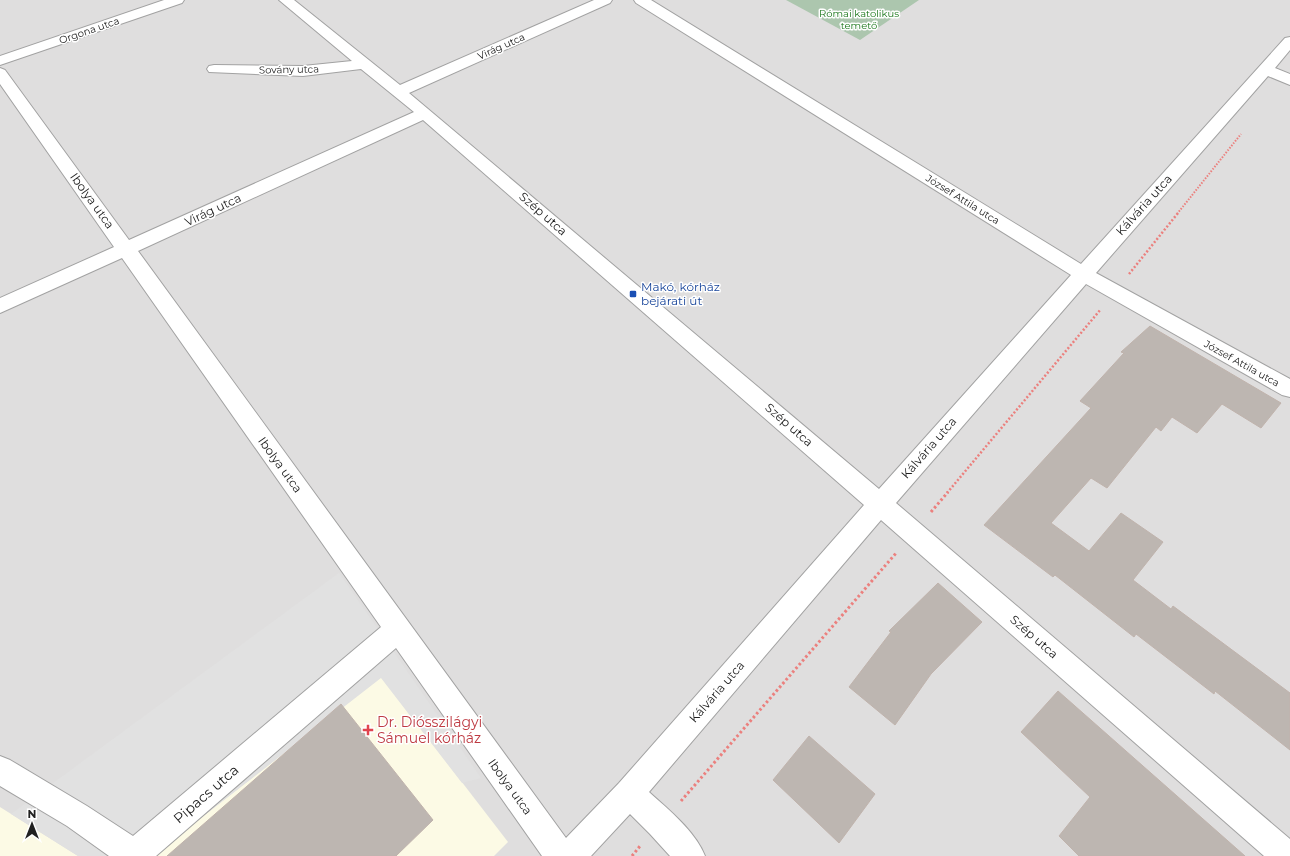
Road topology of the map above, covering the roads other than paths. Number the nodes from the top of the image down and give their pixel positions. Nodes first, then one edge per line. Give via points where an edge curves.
1 (177, 0) edge
2 (286, 0) edge
3 (605, 0) edge
4 (641, 0) edge
5 (1290, 41) edge
6 (0, 61) edge
7 (364, 64) junction
8 (214, 69) dead end
9 (1265, 69) junction
10 (0, 73) edge
11 (1290, 80) edge
12 (398, 92) junction
13 (425, 113) junction
14 (126, 250) junction
15 (1083, 274) junction
16 (0, 306) edge
17 (1290, 389) edge
18 (880, 504) junction
19 (398, 630) junction
20 (0, 770) edge
21 (629, 793) junction
22 (560, 856) edge
23 (570, 856) edge
24 (690, 856) edge
25 (1287, 856) edge

1 - 6 street, Orgona utca
2 - 7 street, Szép utca
3 - 12 street, Virág utca
4 - 15 street, József Attila utca
5 - 9 street, Kálvária utca
7 - 8 street, Sovány utca via 304,71
7 - 12 street, Szép utca
9 - 11 street
9 - 15 street, Kálvária utca
10 - 14 street, Ibolya utca
12 - 13 street, Szép utca
13 - 14 street, Virág utca
13 - 18 street, Szép utca
14 - 16 street, Virág utca
14 - 19 street, Ibolya utca
15 - 17 street, József Attila utca
15 - 18 street, Kálvária utca
18 - 21 street, Kálvária utca
18 - 25 street, Szép utca
19 - 20 street, Pipacs utca via 134,855 78,816
19 - 22 street, Ibolya utca
21 - 23 street, Kálvária utca
21 - 24 street via 661,823

